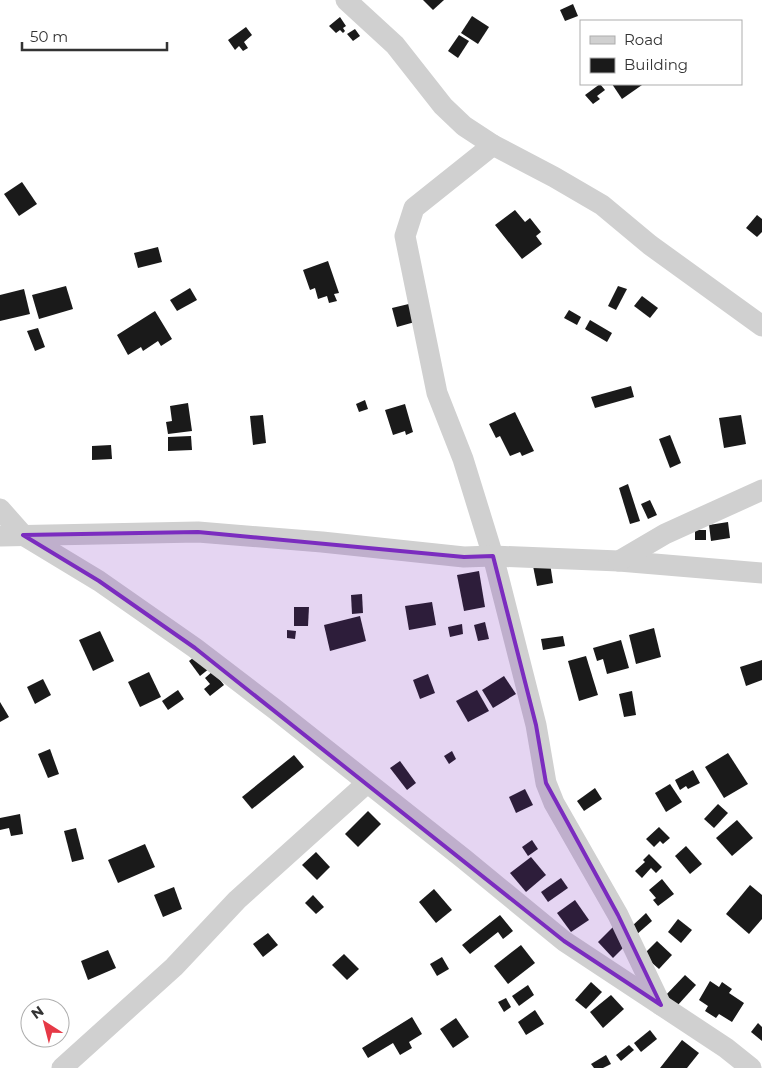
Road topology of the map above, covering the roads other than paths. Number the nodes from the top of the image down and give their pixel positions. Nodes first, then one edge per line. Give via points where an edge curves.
1 (346, 0) edge
2 (493, 145) junction
3 (762, 326) edge
4 (762, 490) edge
5 (0, 509) edge
6 (23, 535) junction
7 (0, 536) edge
8 (493, 556) junction
9 (620, 561) junction
10 (762, 573) edge
11 (367, 783) junction
12 (661, 1005) junction
13 (62, 1068) edge
14 (751, 1068) edge

1 - 2 street via 395,45 443,106 464,126
2 - 3 street via 602,205 650,245
2 - 8 street via 414,208 405,236 438,393 464,459
4 - 9 street via 665,534
5 - 6 street
6 - 7 street
6 - 8 street via 198,532 464,558
6 - 11 street via 98,581 195,648
8 - 9 street
8 - 12 street via 536,725 548,790 618,915
9 - 10 street
11 - 12 street via 564,942
11 - 13 street via 237,900 174,967
12 - 14 street

